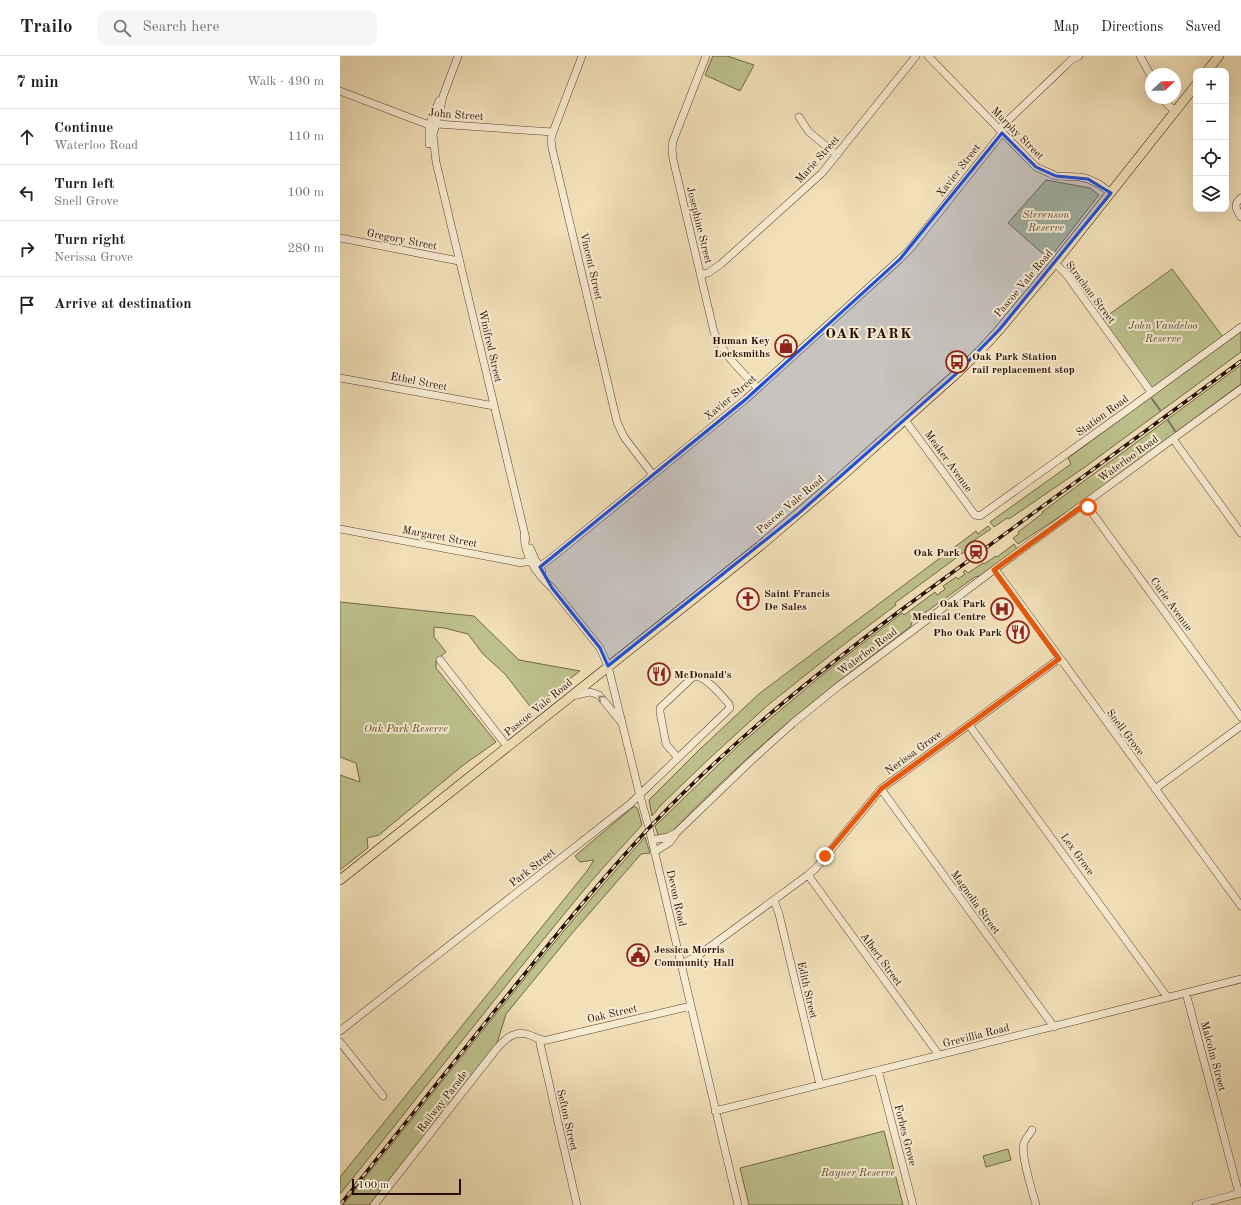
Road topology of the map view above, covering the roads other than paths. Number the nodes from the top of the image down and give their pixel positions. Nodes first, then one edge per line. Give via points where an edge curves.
1 (458, 56) edge
2 (582, 56) edge
3 (706, 56) edge
4 (916, 56) edge
5 (928, 56) edge
6 (1078, 56) edge
7 (1140, 56) edge
8 (1219, 56) edge
9 (1147, 68) edge
10 (1209, 68) edge
11 (1193, 89) edge
12 (340, 91) edge
13 (443, 96) junction
14 (1167, 104) edge
15 (1176, 111) junction
16 (799, 117) dead end
17 (437, 124) junction
18 (429, 125) junction
19 (1000, 131) junction
20 (553, 132) junction
21 (837, 155) junction
22 (436, 162) junction
23 (1111, 193) junction
24 (1241, 198) edge
25 (1241, 217) edge
26 (340, 238) edge
27 (459, 261) junction
28 (1056, 263) junction
29 (701, 274) junction
30 (1241, 327) edge
31 (340, 378) edge
32 (758, 388) junction
33 (1241, 389) edge
34 (1151, 392) junction
35 (494, 406) junction
36 (905, 420) junction
37 (1173, 439) junction
38 (653, 475) junction
39 (1085, 504) junction
40 (975, 515) joint
41 (340, 529) edge
42 (1241, 533) edge
43 (532, 560) junction
44 (538, 568) junction
45 (994, 570) junction
46 (1059, 659) junction
47 (440, 660) dead end
48 (608, 666) junction
49 (568, 697) junction
50 (1241, 717) edge
51 (623, 724) junction
52 (969, 725) junction
53 (1241, 726) edge
54 (507, 746) junction
55 (678, 758) junction
56 (881, 789) junction
57 (1155, 789) junction
58 (640, 796) junction
59 (676, 833) junction
60 (652, 840) junction
61 (654, 852) junction
62 (808, 875) junction
63 (340, 880) edge
64 (774, 900) junction
65 (1241, 906) edge
66 (681, 964) junction
67 (1241, 979) edge
68 (1186, 993) junction
69 (1168, 998) junction
70 (691, 1006) junction
71 (1054, 1027) junction
72 (340, 1031) edge
73 (539, 1039) junction
74 (340, 1042) edge
75 (939, 1055) junction
76 (878, 1070) junction
77 (820, 1085) junction
78 (383, 1096) dead end
79 (716, 1111) junction
80 (1032, 1130) dead end
81 (1240, 1194) edge
82 (374, 1205) edge
83 (577, 1205) edge
84 (738, 1205) edge
85 (913, 1205) edge
86 (1036, 1205) edge
87 (1196, 1205) edge

1 - 13 street, Winifred Street
2 - 20 street, Vincent Street
3 - 29 street, Josephine Street via 673,141 672,150
4 - 21 street, Marie Street
5 - 19 street, Murphy Street
6 - 19 street, Xavier Street via 1064,66
7 - 9 street
8 - 10 main road
11 - 15 main road, Pascoe Vale Road
12 - 18 street, John Street
13 - 17 street, Winifred Street
13 - 18 street, Winifred Street
14 - 15 street
15 - 23 main road, Pascoe Vale Road
16 - 21 street via 809,132
17 - 18 street, John Street
17 - 20 street, John Street
17 - 22 street, Winifred Street via 433,135
18 - 22 street, Winifred Street via 429,141
19 - 23 street, Murphy Street via 1036,167 1056,176 1092,180
19 - 32 street, Xavier Street via 910,250
20 - 38 street, Vincent Street via 552,148 617,422 624,437
21 - 29 street, Marie Street via 817,178 721,264 708,273
22 - 27 street, Winifred Street
23 - 28 main road, Pascoe Vale Road
24 - 25 street via 1235,206
26 - 27 street, Gregory Street
27 - 35 street, Winifred Street
28 - 34 street, Strachan Street
28 - 36 main road, Pascoe Vale Road via 981,350
29 - 32 street, Josephine Street via 718,342
30 - 34 street, Station Road
31 - 35 street, Ethel Street
32 - 38 street, Xavier Street
33 - 37 street, Waterloo Road
34 - 40 street, Station Road via 986,512 980,516
35 - 43 street, Winifred Street
36 - 40 street, Meaker Avenue
36 - 48 main road, Pascoe Vale Road via 787,523
37 - 39 street, Waterloo Road
37 - 42 street
38 - 44 street, Xavier Street
39 - 45 street, Waterloo Road
39 - 50 street, Curie Avenue
41 - 43 street, Margaret Street via 522,563
43 - 44 street, Winifred Street
44 - 48 street, Winifred Street via 600,648
45 - 46 street, Snell Grove
45 - 59 street, Waterloo Road via 859,670 793,723
46 - 52 street, Nerissa Grove
46 - 57 street, Snell Grove
47 - 54 street
48 - 49 main road, Pascoe Vale Road
48 - 51 street, Devon Road
51 -> 49 street via 599,695 590,692
49 - 54 main road, Pascoe Vale Road
51 - 58 street, Devon Road
52 - 56 street, Nerissa Grove
52 - 69 street, Lex Grove
53 - 57 street
54 - 63 main road, Pascoe Vale Road
55 - 55 street, Park Street via 730,708 730,704 698,676 694,676 660,708 666,742
55 - 58 street, Park Street
56 - 62 street, Nerissa Grove
56 - 71 street, Magnolia Street
57 - 65 street, Snell Grove
58 - 60 street, Devon Road
58 - 72 street, Park Street
59 - 60 street, Waterloo Road via 668,838
59 - 61 street, Waterloo Road via 670,842
60 - 61 street, Devon Road
61 - 66 street, Devon Road
62 - 64 street, Nerissa Grove
62 - 75 street, Albert Street
64 - 66 street, Nerissa Grove via 696,957
64 - 77 street, Edith Street
66 - 70 street, Devon Road
67 - 68 street, Grevillia Road
68 - 69 street, Grevillia Road
68 - 81 street, Malcolm Street
69 - 71 street, Grevillia Road
70 - 73 street, Oak Street via 547,1040
70 - 79 street, Devon Road
71 - 75 street, Grevillia Road
73 - 82 street, Railway Parade via 524,1033 506,1039
73 - 83 street, Sefton Street
74 - 78 street
75 - 76 street, Grevillia Road
76 - 77 street, Grevillia Road
76 - 85 street, Forbes Grove
77 - 79 street, Grevillia Road
79 - 84 street, Devon Road
80 - 86 street via 1024,1142 1023,1150
81 - 87 street

